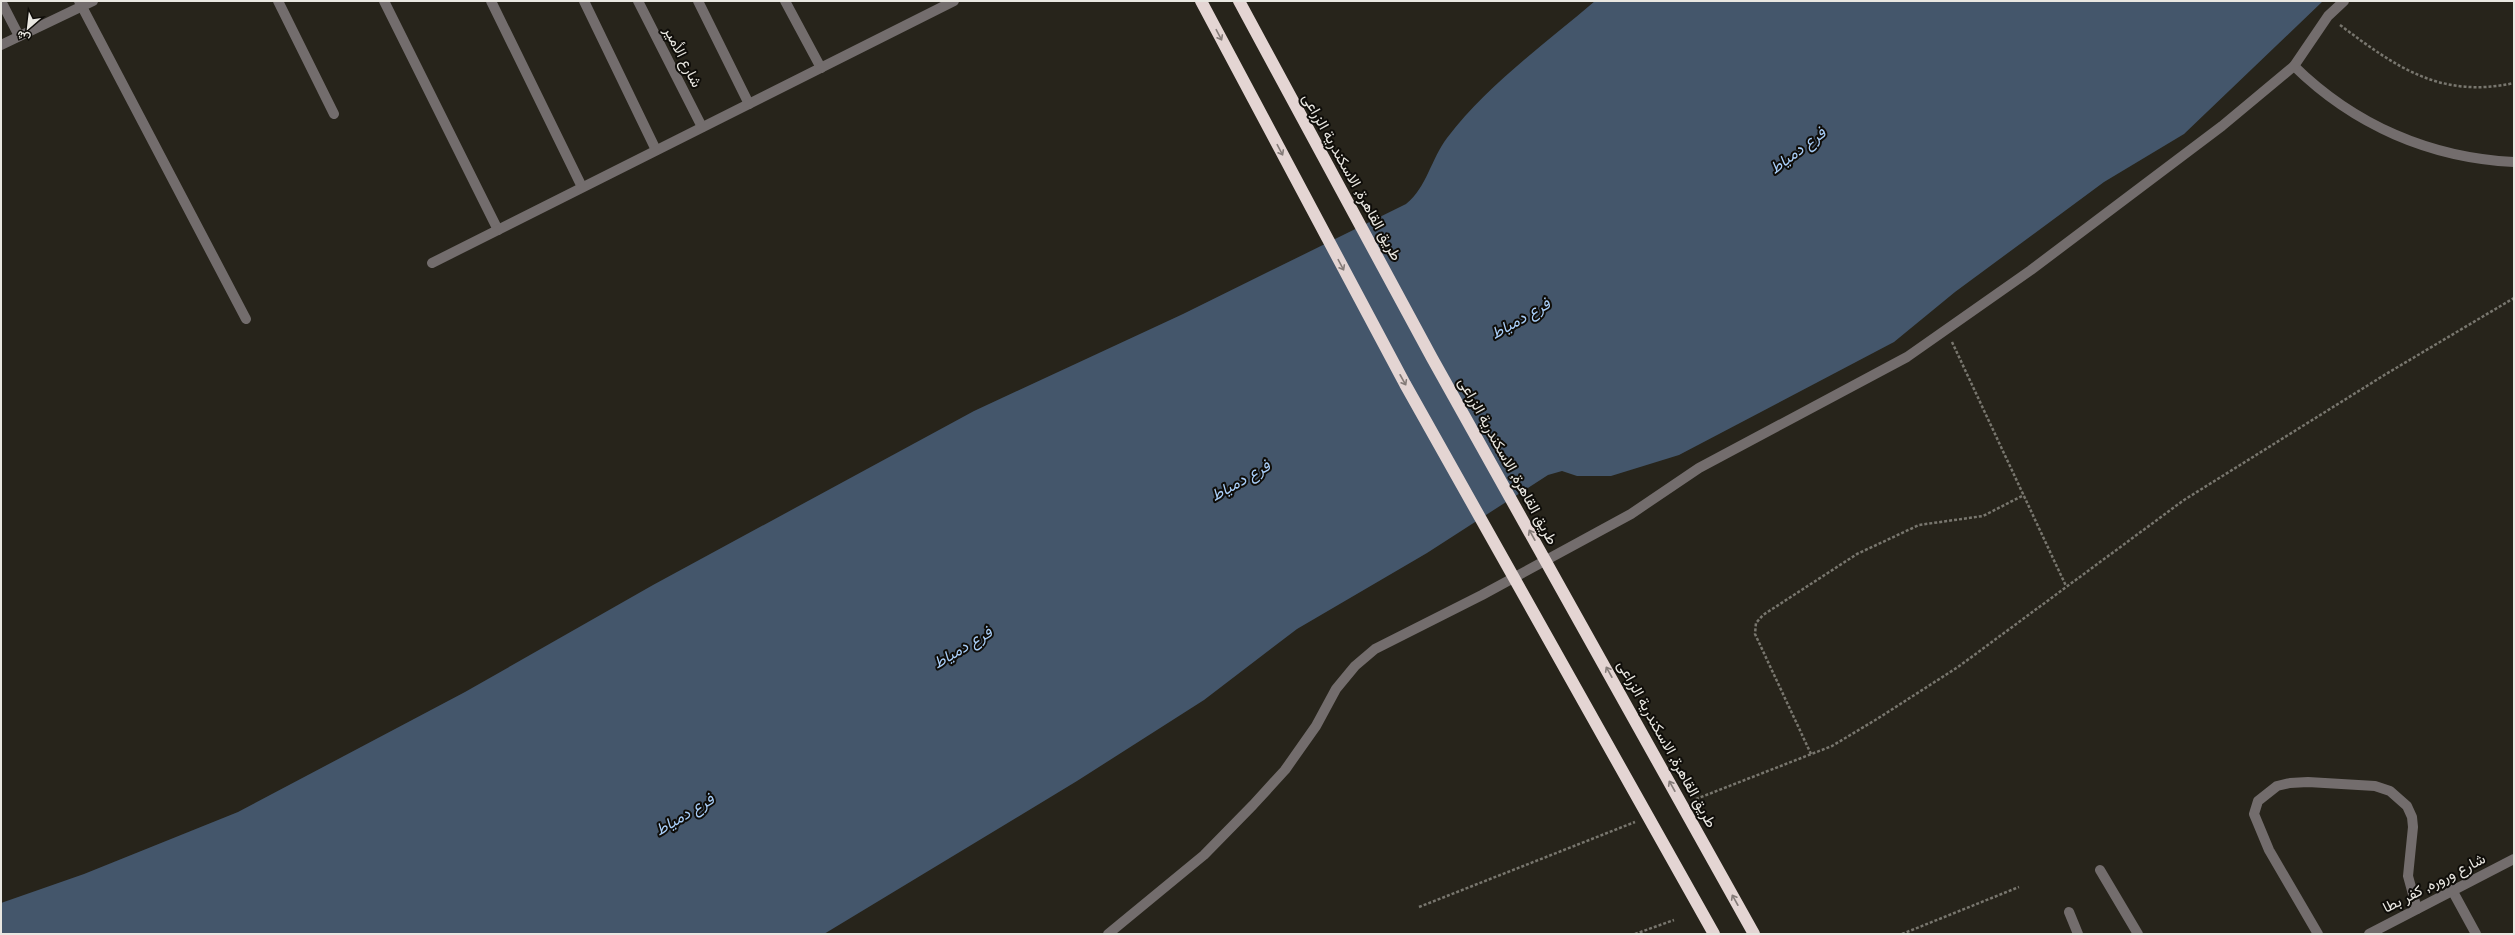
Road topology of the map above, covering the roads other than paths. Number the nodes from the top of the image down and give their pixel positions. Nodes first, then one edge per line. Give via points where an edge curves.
1 (1, 1) edge
2 (93, 1) edge
3 (278, 1) edge
4 (384, 1) edge
5 (491, 1) edge
6 (584, 1) edge
7 (638, 1) edge
8 (698, 1) edge
9 (785, 1) edge
10 (954, 1) edge
11 (1201, 1) edge
12 (1239, 1) edge
13 (2344, 1) edge
14 (81, 4) edge
15 (19, 36) junction
16 (1, 45) edge
17 (2294, 66) junction
18 (821, 68) junction
19 (749, 104) junction
20 (334, 114) dead end
21 (702, 128) junction
22 (656, 150) junction
23 (2514, 162) edge
24 (582, 187) junction
25 (498, 230) junction
26 (432, 263) dead end
27 (246, 318) dead end
28 (2514, 859) edge
29 (2100, 870) dead end
30 (2452, 890) junction
31 (2416, 908) junction
32 (2069, 912) dead end
33 (1108, 934) edge
34 (1714, 934) edge
35 (1754, 934) edge
36 (2078, 934) edge
37 (2138, 934) edge
38 (2318, 934) edge
39 (2369, 934) edge
40 (2476, 934) edge

1 - 15 street
2 - 14 street
3 - 20 street
4 - 25 street
5 - 24 street
6 - 22 street
7 - 21 street, شارع الأمير
8 - 19 street
9 - 18 street
10 - 18 street
11 -> 34 highway, bridge via 1401,377
35 -> 12 highway, طريق القاهرة, الاسكندرية الزراعى, bridge via 1432,358
13 - 17 street via 2328,16
14 - 15 street
14 - 27 street
15 - 16 street
17 - 23 street via 2349,111 2398,137 2445,152
17 - 33 street via 2222,126 2031,270 1907,357 1699,468 1631,514 1482,595 1375,649 1354,666 1285,770 1253,805 1204,855
18 - 19 street
19 - 21 street
21 - 22 street
22 - 24 street
24 - 25 street
25 - 26 street
28 - 30 street, شارع وروره, كفر بطا
29 - 37 street
30 - 31 street, شارع وروره, كفر بطا
30 - 40 street
31 - 38 street via 2408,876 2413,828 2407,806 2399,798 2376,786 2308,782 2277,786 2258,801 2254,814 2269,850
31 - 39 street, شارع وروره, كفر بطا
32 - 36 street

